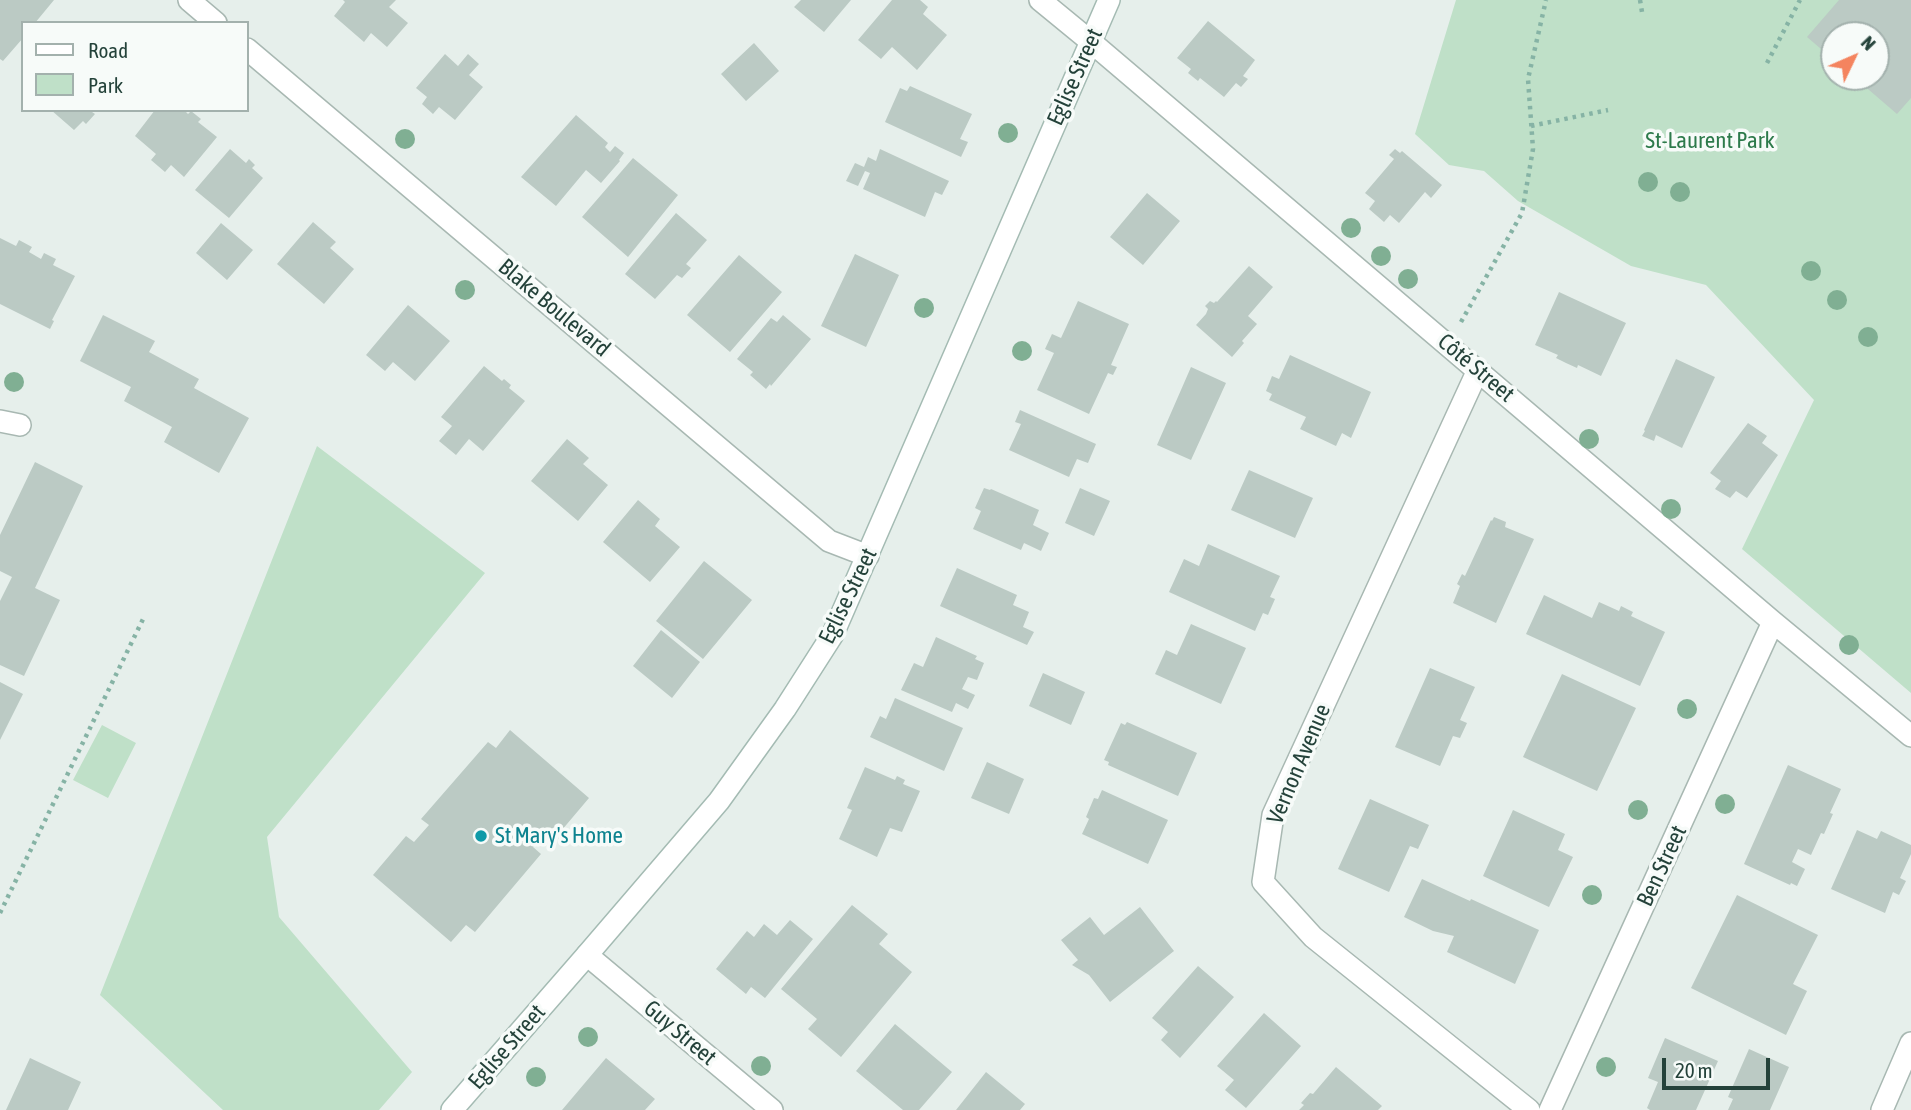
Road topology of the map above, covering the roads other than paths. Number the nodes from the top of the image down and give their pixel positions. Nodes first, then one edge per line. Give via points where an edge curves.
1 (189, 0) edge
2 (1040, 0) edge
3 (1109, 0) edge
4 (214, 21) edge
5 (1090, 41) junction
6 (248, 50) edge
7 (1478, 370) junction
8 (868, 556) junction
9 (1773, 622) junction
10 (1911, 736) edge
11 (587, 955) junction
12 (1911, 1043) edge
13 (452, 1110) edge
14 (772, 1110) edge
15 (1530, 1110) edge
16 (1550, 1110) edge
17 (1882, 1110) edge

1 - 4 street
2 - 5 street, Côté Street
3 - 5 street, Eglise Street
5 - 7 street, Côté Street
5 - 8 street, Eglise Street
6 - 8 street, Blake Boulevard via 829,541
7 - 9 street, Côté Street
7 - 15 street, Vernon Avenue via 1273,815 1263,882 1314,937
8 - 11 street, Eglise Street via 833,634 785,709 719,801
9 - 10 street, Côté Street
9 - 16 street, Ben Street
11 - 13 street, Eglise Street
11 - 14 street, Guy Street
12 - 17 street

